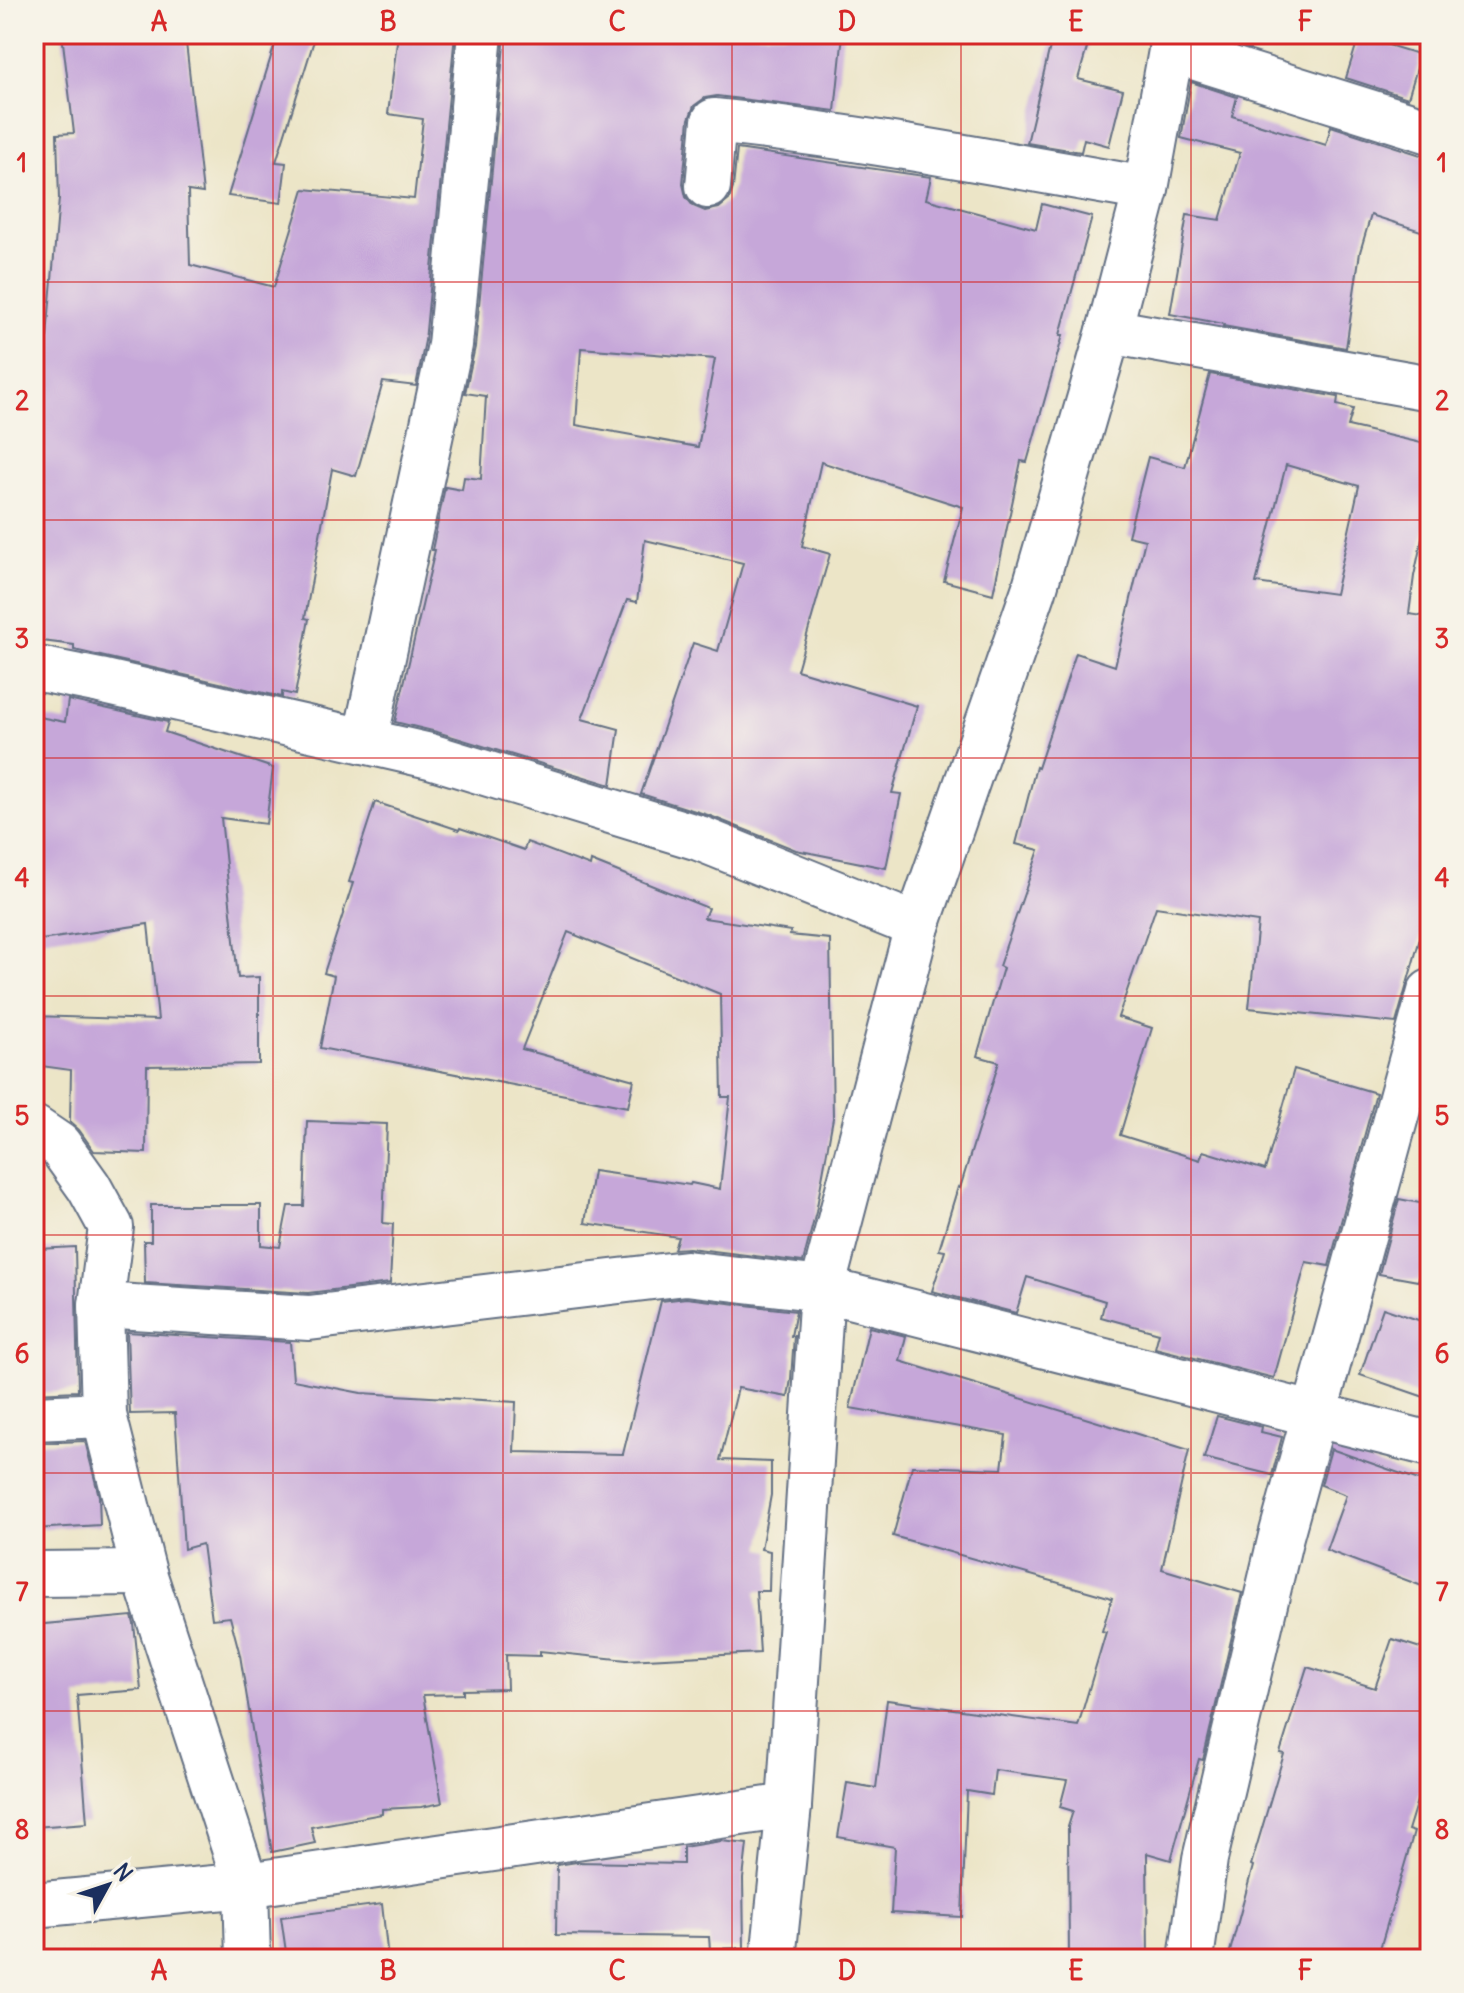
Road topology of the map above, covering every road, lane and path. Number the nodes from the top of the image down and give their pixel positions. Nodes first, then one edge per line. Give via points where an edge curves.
1 (480, 34) edge
2 (1172, 42) edge
3 (1430, 131) edge
4 (708, 186) dead end
5 (1146, 189) junction
6 (1109, 331) junction
7 (1430, 388) edge
8 (34, 668) edge
9 (365, 741) junction
10 (917, 926) junction
11 (1430, 992) edge
12 (34, 1128) edge
13 (822, 1289) junction
14 (101, 1305) junction
15 (104, 1415) junction
16 (1315, 1415) junction
17 (34, 1418) edge
18 (1430, 1444) edge
19 (144, 1573) junction
20 (34, 1574) edge
21 (789, 1806) junction
22 (246, 1885) junction
23 (34, 1905) edge
24 (248, 1959) edge
25 (773, 1959) edge
26 (1191, 1959) edge

1 - 9 street via 450,345
2 - 3 street
2 - 5 street
4 - 5 street via 714,121 884,143
5 - 6 street
6 - 7 street
6 - 10 street via 1034,590
8 - 9 street
9 - 10 street via 699,838
10 - 13 street
11 - 16 street
12 - 14 street via 59,1145 111,1227
13 - 14 street via 686,1273 309,1318
13 - 16 street
13 - 21 street
14 - 15 street
15 - 17 street
15 - 19 street
16 - 18 street
16 - 26 street via 1205,1859
19 - 20 street
19 - 22 street
21 - 22 street
21 - 25 street
22 - 23 street
22 - 24 street

